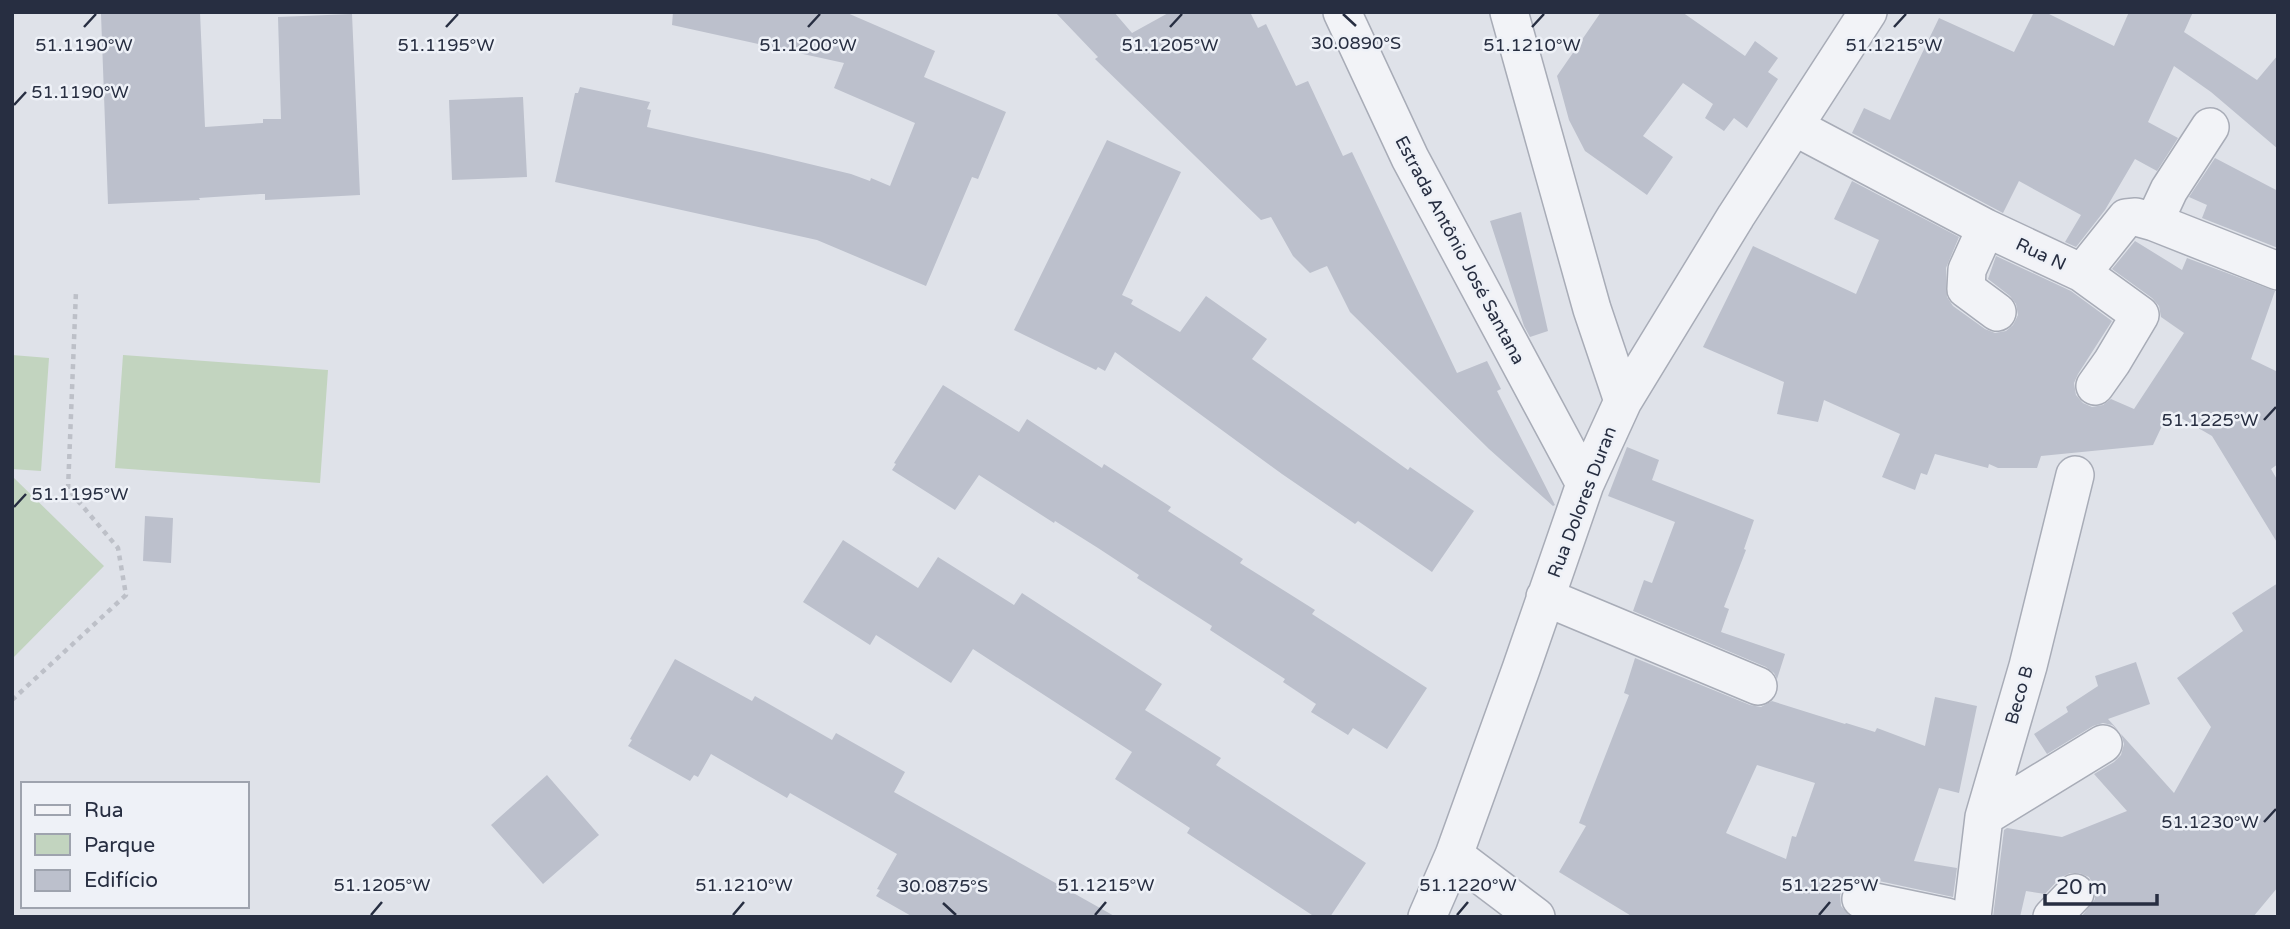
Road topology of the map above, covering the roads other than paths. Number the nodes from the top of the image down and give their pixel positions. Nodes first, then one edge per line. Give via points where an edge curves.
1 (1342, 12) edge
2 (1509, 12) edge
3 (1868, 12) edge
4 (1795, 127) junction
5 (2210, 127) dead end
6 (2154, 222) junction
7 (1986, 228) junction
8 (2278, 271) edge
9 (2082, 273) junction
10 (1997, 312) dead end
11 (2095, 386) dead end
12 (1623, 401) junction
13 (2075, 475) dead end
14 (1585, 484) junction
15 (1545, 597) junction
16 (1758, 686) dead end
17 (2103, 744) dead end
18 (1984, 817) junction
19 (1454, 855) junction
20 (1861, 899) dead end
21 (1427, 917) edge
22 (1536, 917) edge
23 (1947, 917) edge
24 (1972, 917) edge

1 - 14 street, Estrada Antônio José Santana via 1409,158
2 - 12 street via 1592,309
3 - 4 street, Rua Dolores Duran
4 - 7 street, Rua N
4 - 12 street, Rua Dolores Duran
5 - 6 street
6 - 8 street, Rua N
6 - 9 street, Rua N via 2126,218
7 - 9 street, Rua N
7 - 10 street via 1967,270 1966,289
9 - 11 street via 2140,315
12 - 14 street, Rua Dolores Duran
13 - 18 street, Beco B via 2028,666
14 - 15 street, Rua Dolores Duran
15 - 16 street
15 - 19 street, Rua Dolores Duran
17 - 18 street
18 - 24 street, Beco B
19 - 21 street, Rua Dolores Duran
19 - 22 street
20 - 23 street

